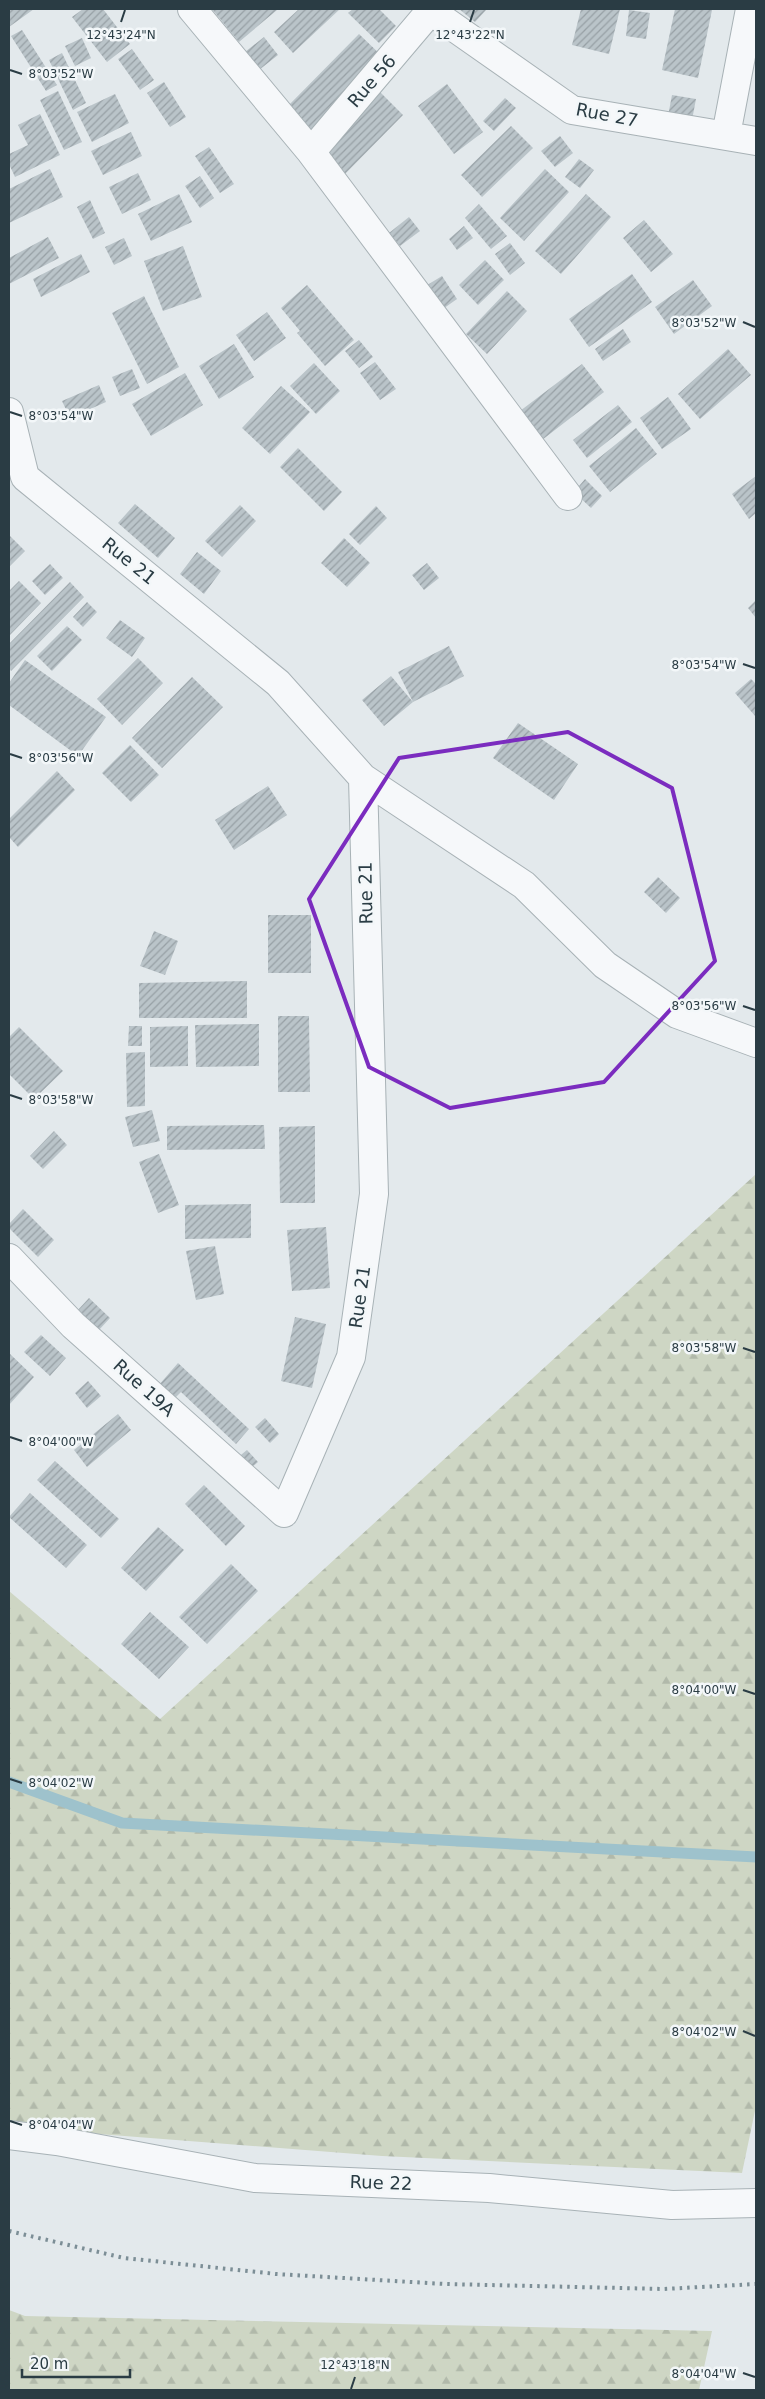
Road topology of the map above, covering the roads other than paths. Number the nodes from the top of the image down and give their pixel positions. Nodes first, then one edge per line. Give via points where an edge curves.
1 (192, 9) edge
2 (750, 9) edge
3 (430, 10) edge
4 (726, 135) junction
5 (756, 142) edge
6 (311, 152) junction
7 (9, 412) edge
8 (568, 496) dead end
9 (363, 778) junction
10 (756, 1043) edge
11 (9, 1258) edge
12 (284, 1513) joint
13 (9, 2135) edge
14 (756, 2203) edge

1 - 6 street
2 - 4 street
3 - 4 street, Rue 27 via 572,110
3 - 6 street, Rue 56
4 - 5 street, Rue 27
6 - 8 street
7 - 9 street, Rue 21 via 24,476 278,683
9 - 10 street via 524,886 605,965 677,1014
9 - 12 street, Rue 21 via 374,1194 351,1357
11 - 12 street, Rue 19A via 74,1324
13 - 14 street, Rue 22 via 255,2178 490,2188 672,2205

